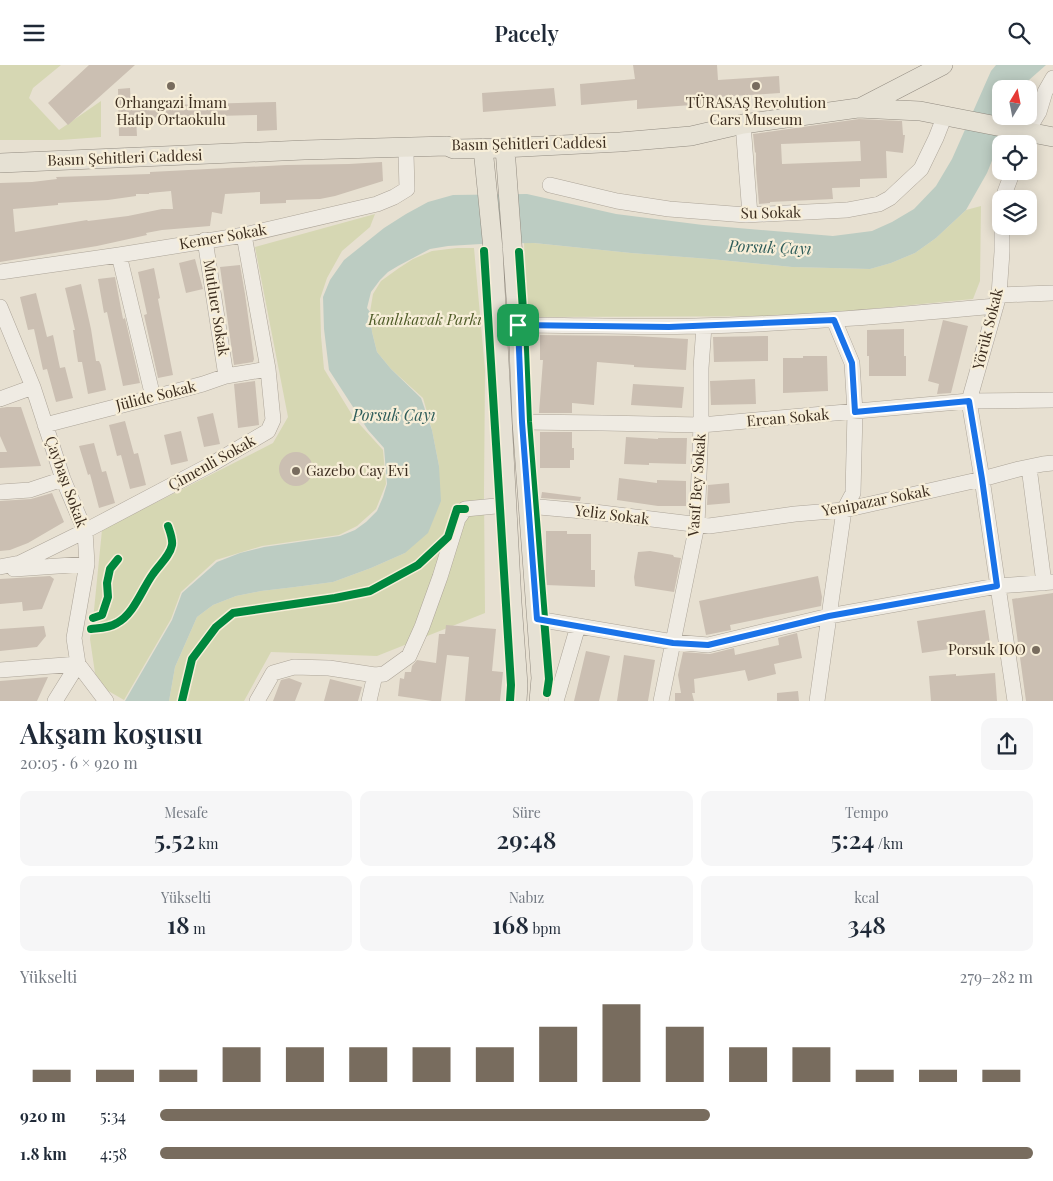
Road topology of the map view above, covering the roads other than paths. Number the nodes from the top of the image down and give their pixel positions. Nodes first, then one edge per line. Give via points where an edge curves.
1 (943, 65) edge
2 (1053, 78) edge
3 (858, 108) junction
4 (945, 115) junction
5 (743, 124) junction
6 (1015, 135) edge
7 (1027, 135) edge
8 (1053, 137) edge
9 (1037, 138) edge
10 (483, 148) junction
11 (505, 148) junction
12 (347, 149) junction
13 (454, 149) junction
14 (406, 154) junction
15 (0, 163) edge
16 (550, 185) dead end
17 (750, 215) junction
18 (244, 235) junction
19 (1002, 235) edge
20 (205, 240) junction
21 (119, 255) junction
22 (0, 272) edge
23 (1053, 293) edge
24 (997, 301) junction
25 (0, 307) edge
26 (834, 320) junction
27 (518, 325) junction
28 (704, 326) junction
29 (268, 369) junction
30 (226, 376) junction
31 (33, 387) junction
32 (153, 397) junction
33 (0, 399) edge
34 (1053, 400) edge
35 (969, 401) junction
36 (855, 412) junction
37 (522, 422) junction
38 (44, 425) junction
39 (701, 425) junction
40 (1053, 463) edge
41 (1029, 467) junction
42 (63, 479) junction
43 (982, 479) junction
44 (0, 492) edge
45 (506, 505) junction
46 (528, 506) junction
47 (844, 510) junction
48 (696, 525) junction
49 (84, 531) junction
50 (87, 564) junction
51 (0, 568) edge
52 (1049, 582) edge
53 (997, 586) junction
54 (829, 616) junction
55 (537, 619) junction
56 (578, 627) junction
57 (673, 643) junction
58 (78, 664) junction
59 (0, 670) edge
60 (375, 675) junction
61 (55, 701) edge
62 (106, 701) edge
63 (257, 701) edge
64 (369, 701) edge
65 (517, 701) edge
66 (539, 701) edge
67 (556, 701) edge
68 (661, 701) edge
69 (817, 701) edge
70 (1015, 701) edge

1 - 3 main road
2 - 7 street
3 - 4 main road, Basın Şehitleri Caddesi
3 - 5 main road, Basın Şehitleri Caddesi
4 - 6 main road, Basın Şehitleri Caddesi
4 - 17 street, Su Sokak via 921,169 879,204 847,210
5 - 11 main road, Basın Şehitleri Caddesi via 691,136
5 - 17 street
8 - 9 main road, Basın Şehitleri Caddesi
10 - 11 main road, Basın Şehitleri Caddesi
10 - 13 main road, Basın Şehitleri Caddesi
10 - 45 main road
11 - 27 main road
12 - 13 main road, Basın Şehitleri Caddesi via 446,146
12 - 14 main road via 364,155
12 - 15 main road, Basın Şehitleri Caddesi
13 - 14 main road via 447,153
14 - 18 street, Kemer Sokak via 407,189 394,197 377,204
16 - 17 street, Su Sokak via 669,209
18 - 20 street, Kemer Sokak
18 - 29 street, Çimenli Sokak
19 - 24 street, Yörük Sokak
20 - 21 street, Kemer Sokak
20 - 30 street, Mutluer Sokak
21 - 22 street, Kemer Sokak
21 - 32 street
23 - 24 street
24 - 26 street
24 - 35 street, Yörük Sokak
25 - 31 street, Çaybaşı Sokak
26 - 28 street
26 - 36 street via 852,363
27 - 28 street
27 - 37 main road
28 - 39 street, Vasıf Bey Sokak
29 - 30 street, Jülide Sokak
29 - 49 street, Çimenli Sokak via 273,420 268,431
30 - 32 street, Jülide Sokak
31 - 33 street
31 - 38 street, Çaybaşı Sokak
32 - 38 street, Jülide Sokak
34 - 35 street, Ercan Sokak
35 - 36 street, Ercan Sokak
35 - 43 street
36 - 39 street, Ercan Sokak
36 - 47 street via 853,493
37 - 39 street, Ercan Sokak
37 - 46 main road
38 - 42 street, Çaybaşı Sokak
39 - 48 street, Vasıf Bey Sokak
40 - 41 street, Yenipazar Sokak
41 - 43 street, Yenipazar Sokak
41 - 52 street
42 - 44 street via 30,490
42 - 49 street, Çaybaşı Sokak
43 - 47 street, Yenipazar Sokak
43 - 53 street
45 - 60 street via 465,509 458,519 422,627 408,656 384,674
45 - 65 main road
46 - 48 street, Yeliz Sokak
46 - 55 main road
47 - 48 street, Yenipazar Sokak
47 - 54 street
48 - 57 street, Vasıf Bey Sokak
49 - 50 street, Çaybaşı Sokak
49 - 51 street, Çimenli Sokak via 20,563
50 - 51 street
50 - 58 street, Çaybaşı Sokak via 74,638
52 - 53 street
53 - 54 street
53 - 70 street
54 - 57 street via 708,645
54 - 69 street
55 - 56 street
55 - 66 main road via 541,678
56 - 57 street
56 - 67 street
57 - 68 street, Vasıf Bey Sokak
58 - 59 street
58 - 61 street
58 - 62 street
60 - 63 street via 294,667 273,673
60 - 64 street

